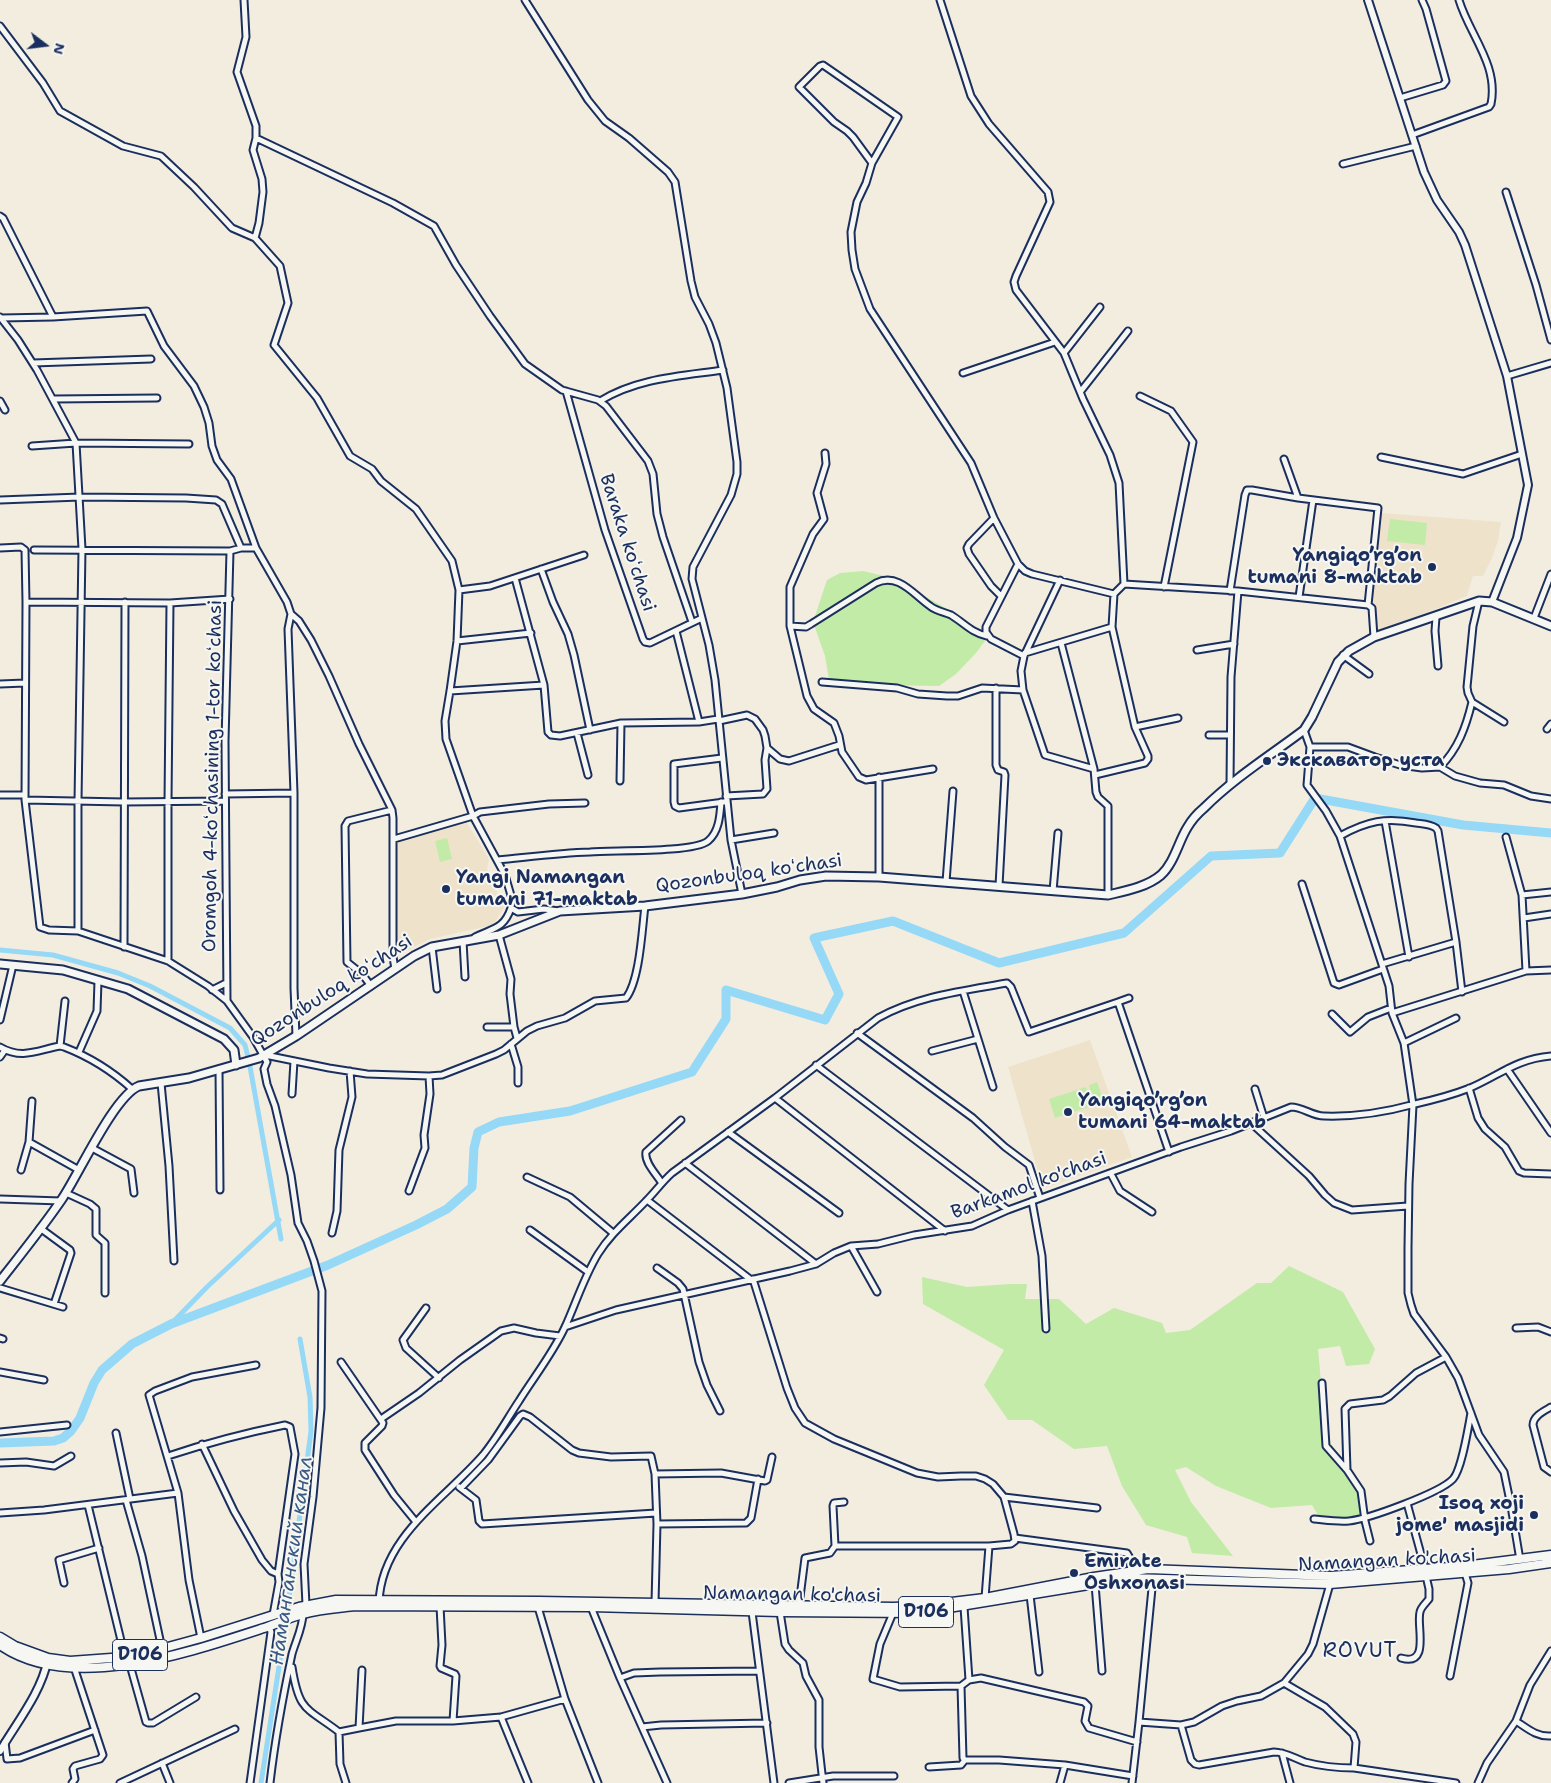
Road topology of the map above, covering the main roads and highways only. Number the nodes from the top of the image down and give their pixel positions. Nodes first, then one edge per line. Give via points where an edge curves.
1 (1551, 626) edge
2 (0, 964) edge
3 (239, 1065) junction
4 (0, 1282) edge
5 (1551, 1555) edge
6 (1551, 1563) edge
7 (1425, 1573) junction
8 (379, 1603) junction
9 (302, 1610) junction
10 (0, 1638) edge
11 (0, 1645) edge
12 (47, 1661) junction

1 - 3 main road, Qozonbuloq koʻchasi via 1492,602 1479,601 1374,637 1343,655 1304,730 1203,808 1188,827 1161,875 1131,890 1108,895 879,877 826,876 742,894 645,906 560,911 499,935 432,947 262,1057
2 - 3 main road via 63,970 128,990 220,1036 232,1047
3 - 4 main road, Qozonbuloq koʻchasi via 132,1089 113,1113 61,1201
5 - 7 main road, Namangan ko'chasi / D106
6 - 7 main road, Namangan ko'chasi / D106 via 1465,1573
7 - 8 main road, Namangan ko'chasi / D106 via 1331,1576 1159,1569 1131,1571 985,1598 901,1607
7 - 8 main road, Namangan ko'chasi / D106 via 1330,1584 1131,1578 918,1613
8 - 9 main road, Namangan ko'chasi / D106
9 - 12 main road, D106 via 276,1614 201,1638 125,1657
9 - 12 main road, D106 via 269,1626 165,1658 130,1665 74,1667
10 - 12 main road, D106
11 - 12 main road, D106 via 22,1657

